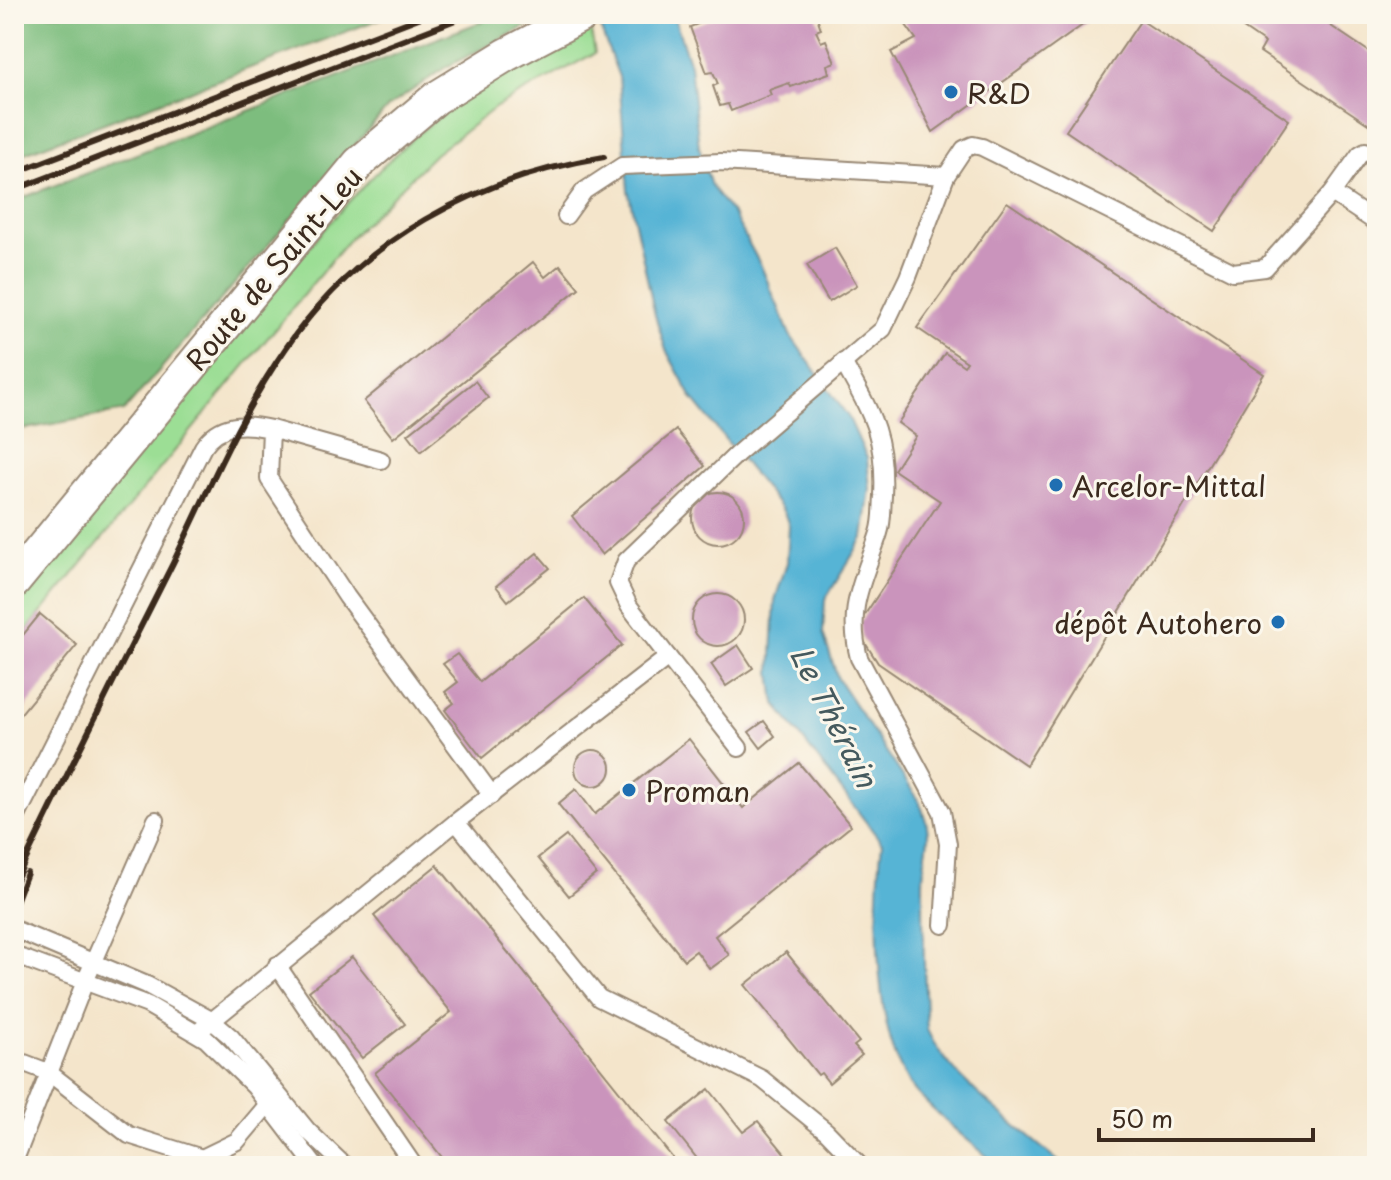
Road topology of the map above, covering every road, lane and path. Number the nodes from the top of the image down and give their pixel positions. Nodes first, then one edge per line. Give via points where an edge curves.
1 (584, 14) edge
2 (1377, 158) edge
3 (946, 176) junction
4 (1332, 193) junction
5 (566, 216) dead end
6 (1377, 223) edge
7 (843, 362) junction
8 (271, 429) junction
9 (381, 460) dead end
10 (14, 582) edge
11 (668, 657) junction
12 (739, 748) dead end
13 (492, 795) junction
14 (156, 820) dead end
15 (14, 822) edge
16 (456, 822) junction
17 (943, 925) dead end
18 (14, 929) edge
19 (14, 955) edge
20 (94, 962) junction
21 (277, 965) junction
22 (84, 984) junction
23 (211, 1020) junction
24 (197, 1033) junction
25 (14, 1059) edge
26 (48, 1072) junction
27 (273, 1098) junction
28 (16, 1157) edge
29 (315, 1166) edge
30 (345, 1166) edge
31 (414, 1166) edge
32 (860, 1166) edge

1 - 10 street, Route de Saint-Leu via 436,98 359,163
2 - 4 lane via 1365,151 1360,154
3 - 4 lane via 964,149 982,147 1233,272 1265,268
3 - 5 lane via 721,162 622,166 584,191
3 - 7 lane via 883,329
4 - 6 lane
7 - 11 lane via 626,561 618,583
7 - 17 lane via 873,417 885,455 881,529 855,596 853,634 859,658 942,812 948,844
8 - 9 lane
8 - 13 lane via 269,479 347,597
8 - 15 lane via 229,426 218,429 203,447
11 - 12 lane
11 - 13 lane
13 - 16 lane
14 - 20 lane
16 - 21 lane
16 - 32 lane via 599,998 762,1079
18 - 20 lane
19 - 22 lane
20 - 22 lane
20 - 23 lane
21 - 23 lane
21 - 31 lane
22 - 24 lane via 148,1005
22 - 26 lane
23 - 24 lane
23 - 27 lane via 231,1037
24 - 27 lane
25 - 26 lane
26 - 27 lane via 129,1135 202,1158 237,1141
26 - 28 lane
27 - 29 lane
27 - 30 lane

